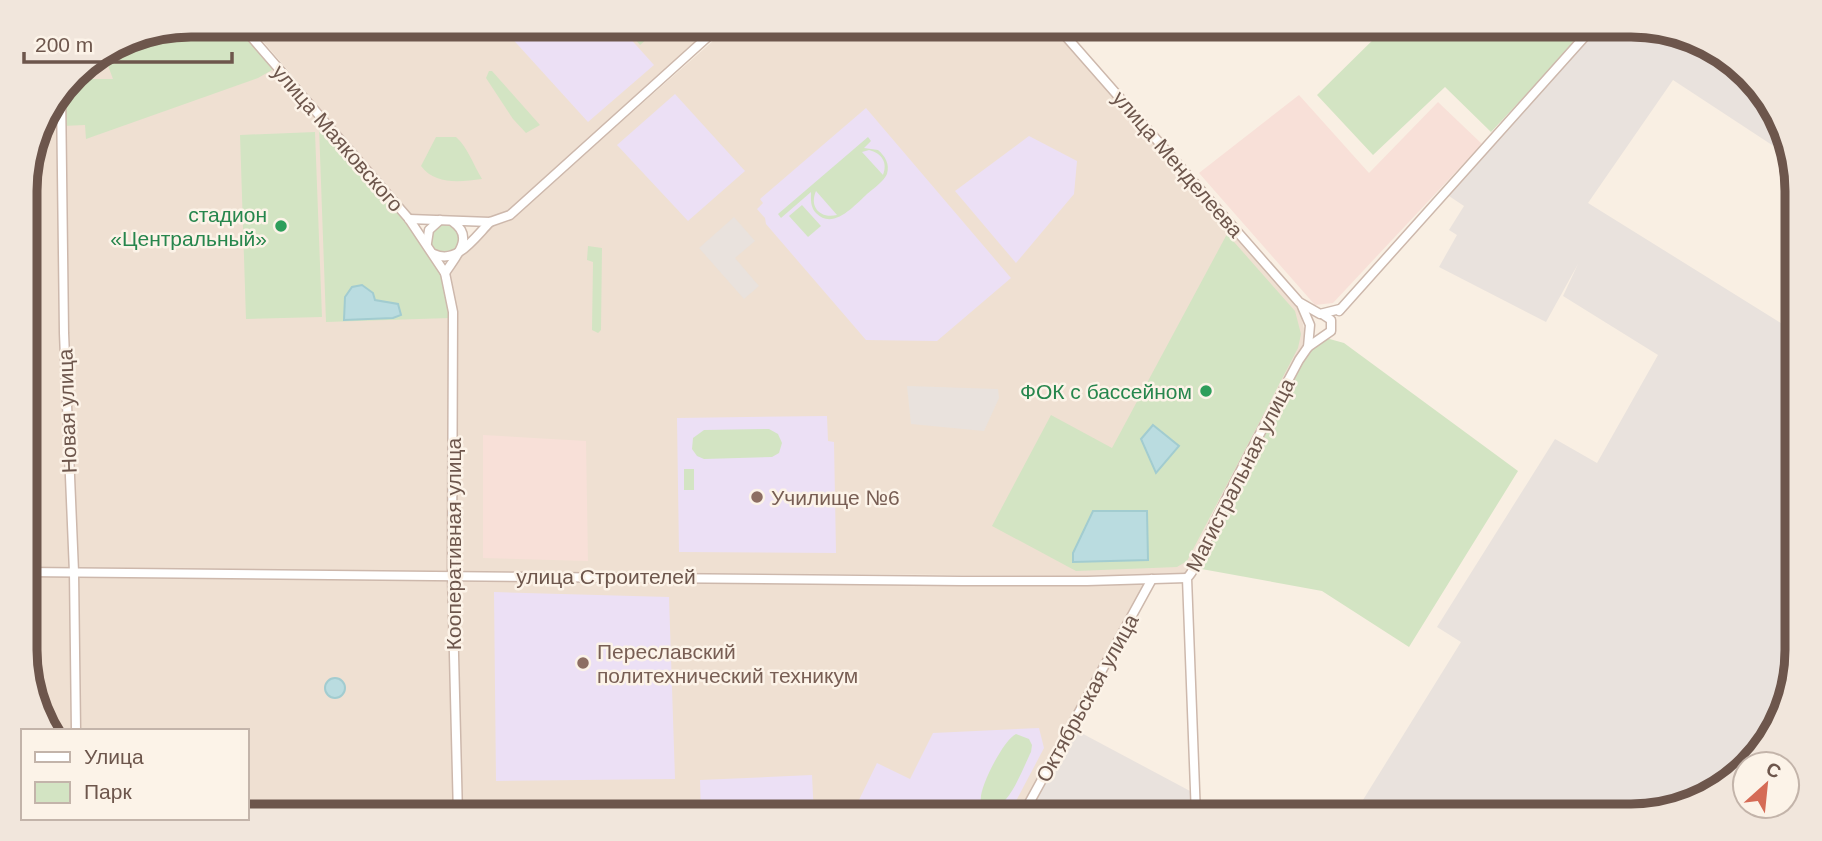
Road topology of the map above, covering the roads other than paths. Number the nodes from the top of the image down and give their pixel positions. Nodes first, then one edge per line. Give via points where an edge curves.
1 (251, 37) edge
2 (708, 37) edge
3 (1066, 37) edge
4 (1584, 37) edge
5 (61, 108) edge
6 (409, 219) junction
7 (449, 220) junction
8 (490, 222) junction
9 (428, 246) junction
10 (457, 254) junction
11 (445, 272) junction
12 (1301, 304) junction
13 (1340, 309) junction
14 (1321, 314) junction
15 (1333, 323) junction
16 (1310, 327) junction
17 (1324, 337) junction
18 (1308, 347) junction
19 (37, 572) edge
20 (74, 572) junction
21 (452, 574) junction
22 (1187, 578) junction
23 (1152, 579) junction
24 (76, 729) edge
25 (457, 804) edge
26 (1028, 804) edge
27 (1196, 804) edge

1 - 6 main road, улица Маяковского
2 - 8 main road via 510,215
3 - 12 main road, улица Менделеева
4 - 13 main road
5 - 20 main road, Новая улица
6 - 7 main road
6 - 9 main road, улица Маяковского
7 - 8 main road
7 - 9 main road via 441,220 429,230
7 - 10 main road via 464,233
8 - 10 main road
9 - 10 main road via 441,257
9 - 11 main road, улица Маяковского
10 - 11 main road
11 - 21 main road, Кооперативная улица via 453,313
12 - 14 main road
12 - 16 main road
13 - 14 main road
13 - 15 main road
14 - 15 main road
14 - 16 main road
15 - 17 main road
16 - 17 main road via 1315,335
16 - 18 main road
17 - 18 main road
18 - 22 main road, Магистральная улица
19 - 20 main road, улица Строителей
20 - 21 main road, улица Строителей
20 - 24 main road, Новая улица
21 - 23 main road, улица Строителей
21 - 25 main road, Кооперативная улица
22 - 23 main road, улица Строителей
22 - 27 main road, Магистральная улица
23 - 26 main road, Октябрьская улица

